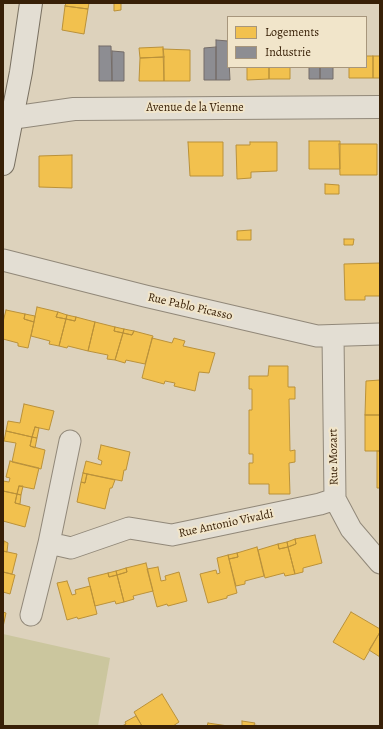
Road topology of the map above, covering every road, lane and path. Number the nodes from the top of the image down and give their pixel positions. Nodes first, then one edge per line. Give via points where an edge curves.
1 (31, 3) edge
2 (380, 107) edge
3 (7, 118) edge
4 (3, 164) edge
5 (3, 260) edge
6 (380, 334) edge
7 (333, 336) junction
8 (70, 441) dead end
9 (335, 499) junction
10 (49, 543) junction
11 (380, 563) edge
12 (31, 615) dead end

1 - 3 street via 21,72
2 - 3 street, Avenue de la Vienne via 74,109
3 - 4 street
5 - 7 street, Rue Pablo Picasso via 256,323 318,336
6 - 7 street, Rue Pablo Picasso
7 - 9 street, Rue Mozart
8 - 10 street
9 - 10 street, Rue Antonio Vivaldi via 172,535 129,528 71,548
9 - 11 street, Rue Mozart via 351,528
10 - 12 street

